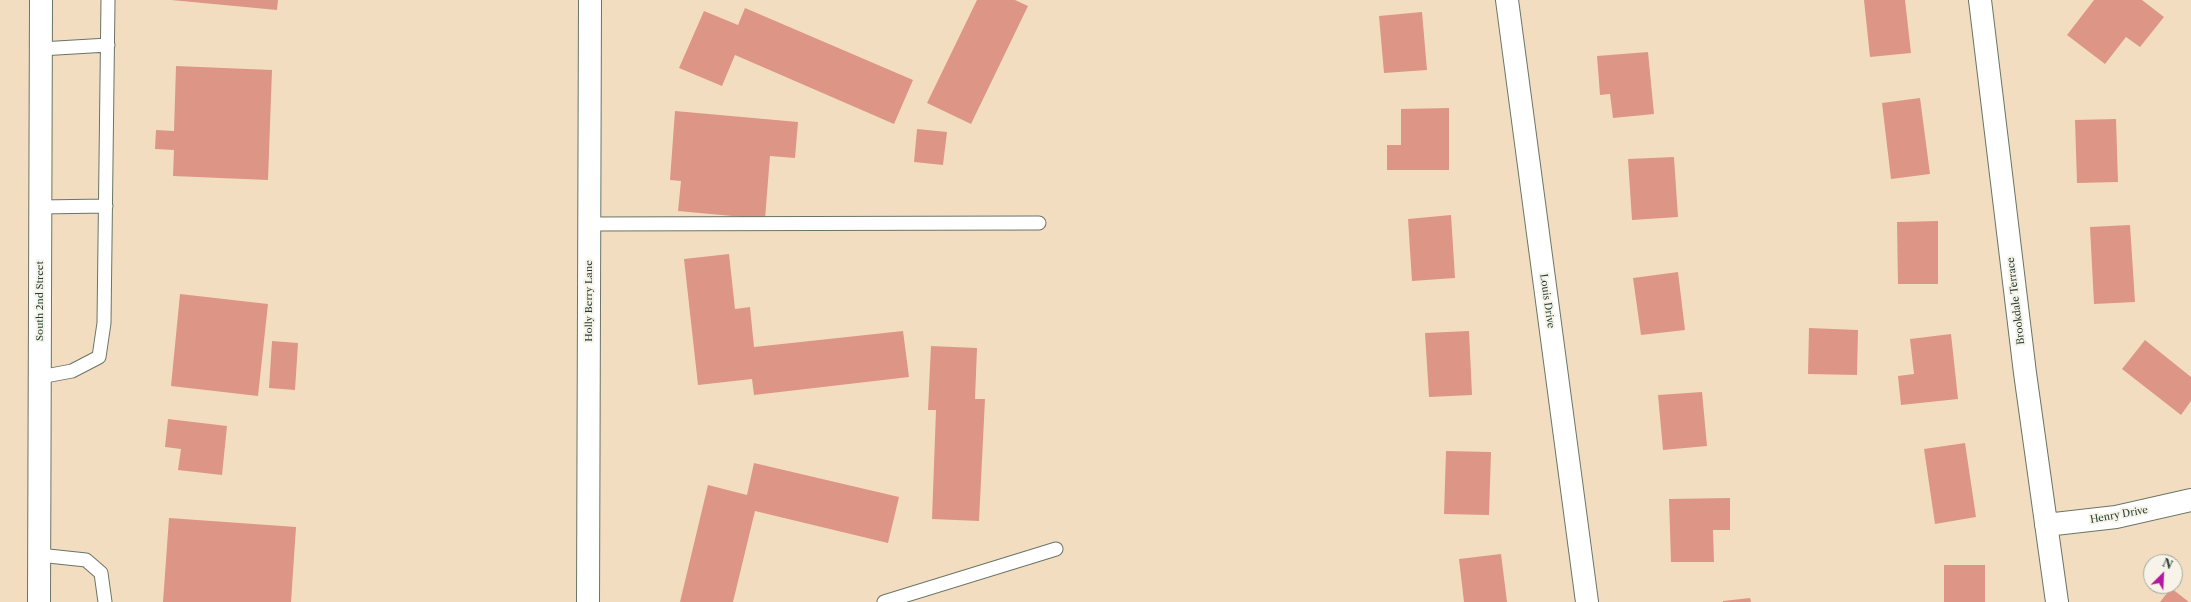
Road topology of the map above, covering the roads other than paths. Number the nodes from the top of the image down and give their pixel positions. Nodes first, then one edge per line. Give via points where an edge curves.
1 (40, 0) edge
2 (108, 0) edge
3 (590, 0) edge
4 (1507, 0) edge
5 (1980, 0) edge
6 (108, 45) junction
7 (40, 49) junction
8 (106, 206) junction
9 (40, 207) junction
10 (1039, 222) dead end
11 (589, 224) junction
12 (40, 377) junction
13 (2191, 500) edge
14 (2046, 525) junction
15 (1056, 550) dead end
16 (39, 555) junction
17 (39, 602) edge
18 (105, 602) edge
19 (588, 602) edge
20 (884, 602) edge
21 (1587, 602) edge
22 (2057, 602) edge

1 - 7 street, South 2nd Street
2 - 6 lane
3 - 11 street, Holly Berry Lane
4 - 21 street, Louis Drive
5 - 14 street, Brookdale Terrace
6 - 7 lane
6 - 8 lane
7 - 9 street, South 2nd Street
8 - 9 lane
8 - 12 lane via 104,323 99,357 72,371
9 - 12 street, South 2nd Street
10 - 11 lane
11 - 19 street, Holly Berry Lane
12 - 16 street, South 2nd Street
13 - 14 street, Henry Drive via 2116,517
14 - 22 street, Brookdale Terrace
15 - 20 lane
16 - 17 street, South 2nd Street
16 - 18 lane via 86,560 101,573

